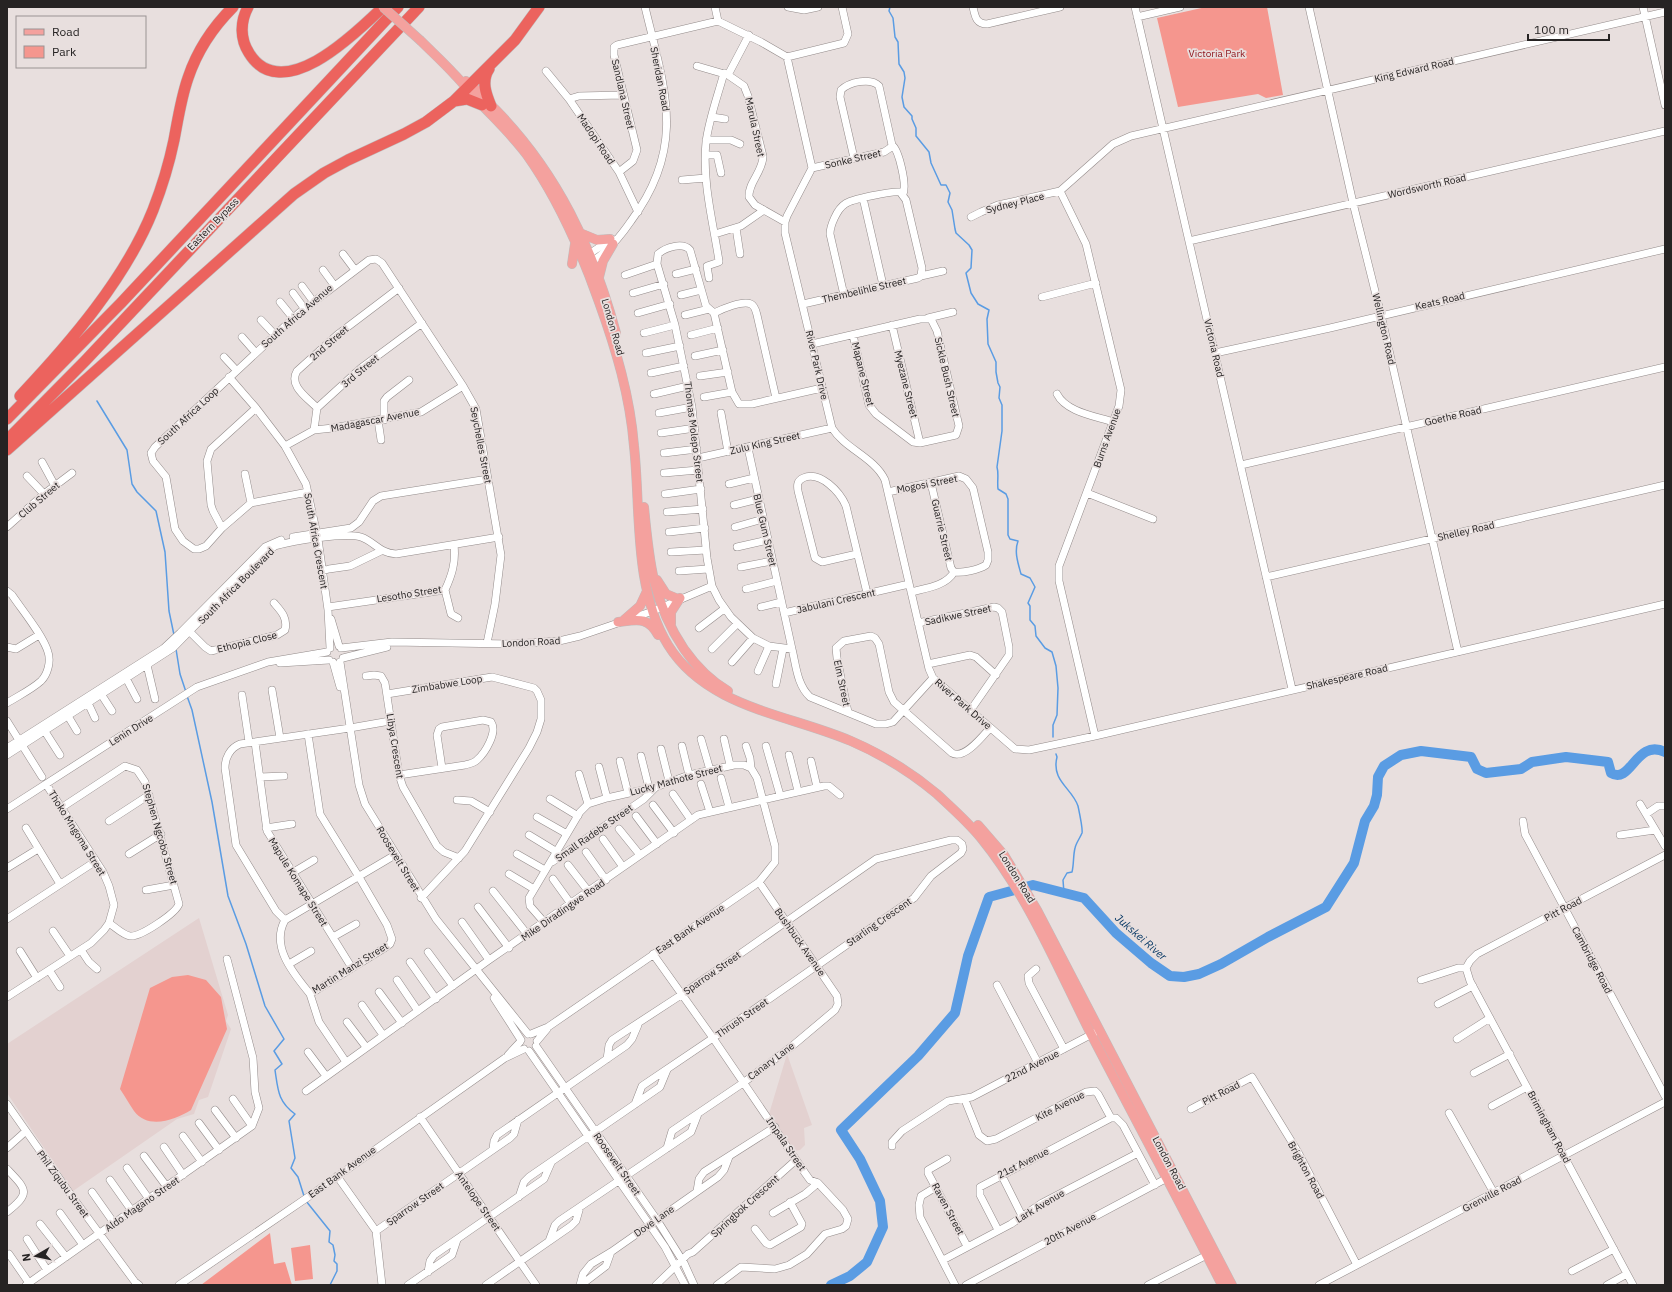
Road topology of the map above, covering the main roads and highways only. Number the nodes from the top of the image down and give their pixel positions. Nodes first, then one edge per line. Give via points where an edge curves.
1 (233, 7) edge
2 (248, 7) edge
3 (383, 7) edge
4 (398, 7) edge
5 (419, 7) edge
6 (539, 7) edge
7 (494, 62) junction
8 (468, 86) junction
9 (454, 101) junction
10 (486, 106) junction
11 (580, 233) junction
12 (583, 262) junction
13 (596, 282) junction
14 (7, 410) edge
15 (7, 419) edge
16 (7, 440) edge
17 (7, 450) edge
18 (650, 566) junction
19 (647, 591) junction
20 (657, 609) junction
21 (673, 632) junction
22 (665, 641) junction
23 (1016, 881) junction
24 (1095, 1032) junction
25 (1222, 1285) edge
26 (1232, 1285) edge

1 - 14 highway via 209,36 188,78 160,191 144,231 129,258 98,304
2 - 3 highway via 242,30 245,47 262,67 286,72 302,68 321,58 362,27
3 - 8 main road, London Road, bridge
4 - 15 highway, Eastern Bypass via 115,309
5 - 16 highway, Eastern Bypass via 85,361
6 - 7 highway via 515,40
7 - 8 highway
7 - 10 highway via 487,72 485,82
8 - 9 highway
8 - 10 main road, London Road
9 - 10 highway via 467,99
9 - 17 highway via 426,122 324,173 294,194
10 - 11 main road, London Road via 512,127 535,155 559,191
10 - 12 main road, London Road via 536,168 550,191
11 - 12 main road, London Road
11 - 13 main road via 597,240 612,241
12 - 13 main road, London Road
12 - 13 main road
13 - 18 main road, London Road via 623,360 631,400
13 - 19 main road, London Road via 621,368 630,411 641,557
18 - 20 main road, London Road
18 - 21 main road via 663,591 679,599 671,612
19 - 20 main road, London Road
19 - 22 main road via 640,606 621,621 648,622
20 - 21 main road, London Road
20 - 22 main road, London Road
21 - 23 main road, London Road via 690,658 722,687 753,704 851,736 910,768 968,815 995,844
22 - 23 main road, London Road via 690,672 725,696 746,706 851,741 919,780 973,829
23 - 24 main road, London Road
24 - 25 main road, London Road via 1166,1179
24 - 26 main road, London Road

